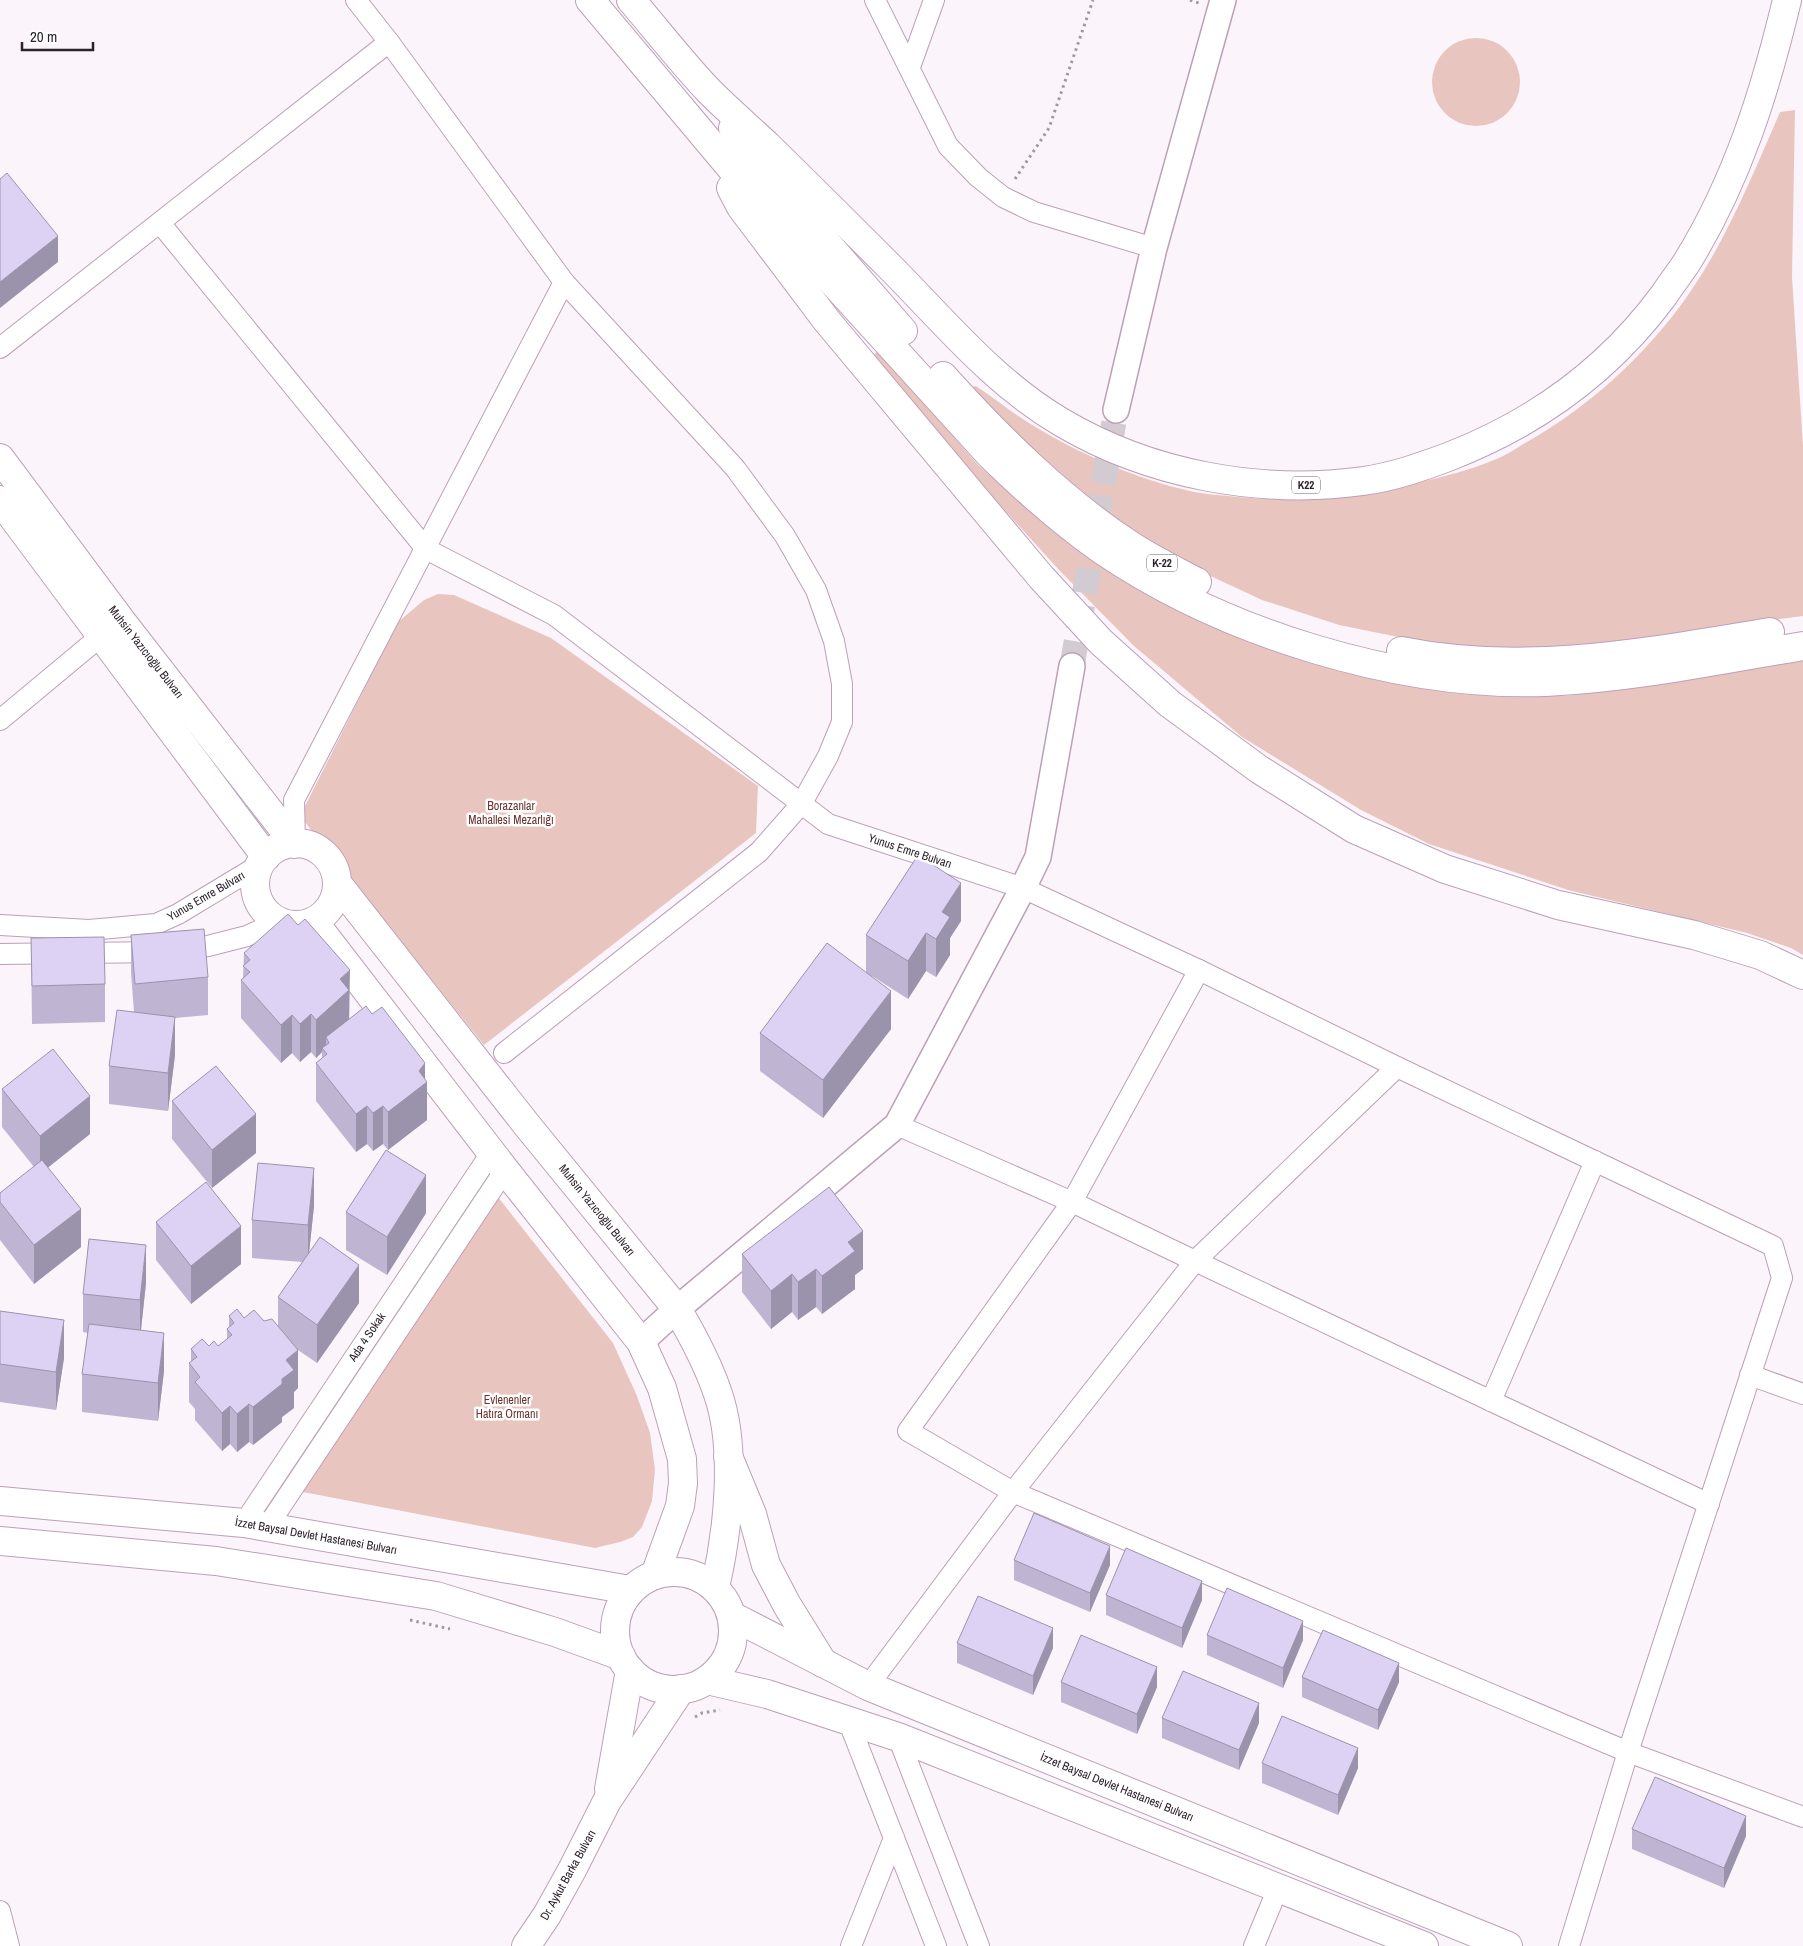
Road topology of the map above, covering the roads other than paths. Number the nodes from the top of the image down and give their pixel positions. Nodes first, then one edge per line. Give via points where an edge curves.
1 (356, 0) edge
2 (590, 0) edge
3 (631, 0) edge
4 (875, 0) edge
5 (934, 0) edge
6 (1223, 0) edge
7 (1787, 0) edge
8 (389, 42) junction
9 (910, 67) junction
10 (708, 89) junction
11 (702, 134) junction
12 (160, 223) junction
13 (1154, 248) junction
14 (564, 282) junction
15 (0, 348) edge
16 (1116, 410) tunnel mouth
17 (0, 458) edge
18 (0, 500) edge
19 (426, 549) junction
20 (1803, 627) edge
21 (101, 636) junction
22 (1803, 646) edge
23 (1072, 666) tunnel mouth
24 (0, 720) edge
25 (802, 803) junction
26 (295, 844) junction
27 (264, 860) junction
28 (337, 883) junction
29 (1024, 888) junction
30 (279, 921) junction
31 (314, 922) junction
32 (0, 925) edge
33 (0, 954) edge
34 (1199, 970) junction
35 (1803, 975) edge
36 (504, 1053) dead end
37 (1397, 1067) junction
38 (897, 1125) junction
39 (498, 1161) junction
40 (1595, 1161) junction
41 (1072, 1202) junction
42 (1195, 1261) junction
43 (676, 1309) junction
44 (640, 1342) junction
45 (1750, 1375) junction
46 (1803, 1394) edge
47 (1491, 1401) junction
48 (727, 1453) junction
49 (1013, 1492) junction
50 (0, 1501) edge
51 (1709, 1504) junction
52 (256, 1525) junction
53 (0, 1541) edge
54 (655, 1575) junction
55 (715, 1587) junction
56 (630, 1590) junction
57 (732, 1616) junction
58 (625, 1663) junction
59 (824, 1664) junction
60 (707, 1680) junction
61 (868, 1686) junction
62 (681, 1689) junction
63 (848, 1720) junction
64 (898, 1737) junction
65 (1628, 1752) junction
66 (607, 1801) junction
67 (1803, 1817) edge
68 (894, 1838) junction
69 (1278, 1888) junction
70 (0, 1912) edge
71 (9, 1946) edge
72 (526, 1946) edge
73 (851, 1946) edge
74 (936, 1946) edge
75 (979, 1946) edge
76 (1254, 1946) edge
77 (1424, 1946) edge
78 (1508, 1946) edge
79 (1569, 1946) edge

1 - 8 street
2 - 11 main road
3 - 10 main road
4 - 9 street
5 - 9 street
6 - 13 street
7 - 10 main road, K22 via 1757,113 1732,178 1687,263 1617,351 1542,412 1504,434 1415,469 1364,481 1307,485 1259,484 1216,478 1128,455 1062,423 1019,395 982,362
8 - 12 street
8 - 14 street
9 - 13 street via 948,146 1003,197 1034,212
10 - 20 main road, K-22 via 752,157 878,303 998,434 1073,503 1127,544 1211,589 1269,614 1358,642 1491,662 1629,655
11 - 22 main road, K-22 via 984,449 1024,488 1102,550 1199,604 1298,644 1349,658 1445,677 1499,681 1546,682 1644,673
11 - 35 main road via 740,207 826,321 1041,576 1101,642 1170,704 1260,770 1354,829 1445,869 1558,905 1694,935 1760,956
12 - 15 street
12 - 19 street
13 - 16 street
14 - 19 street
14 - 25 street via 735,468 786,536 816,590 836,650 842,684 842,722 828,756
17 - 26 main road, Muhsin Yazıcıoğlu Bulvarı
18 - 21 main road
19 - 25 street, Yunus Emre Bulvarı via 554,615
19 - 26 street via 294,800
21 - 24 street
21 - 27 main road
23 - 29 street via 1038,856
25 - 29 street, Yunus Emre Bulvarı via 828,824
25 - 36 street via 759,852
26 - 27 main road via 279,848
26 - 28 main road via 308,845 328,859 335,870
27 - 30 main road via 257,874 257,896 262,907
27 - 32 street, Yunus Emre Bulvarı via 178,914 156,924 89,930
28 - 31 main road via 331,906
28 - 43 main road, Muhsin Yazıcıoğlu Bulvarı
29 - 34 street, Yunus Emre Bulvarı
29 - 38 street
30 - 31 main road via 296,925
30 - 33 street via 247,936 208,946 161,952
31 - 39 main road
34 - 37 street, Yunus Emre Bulvarı
34 - 41 street
37 - 40 street, Yunus Emre Bulvarı
37 - 42 street
38 - 41 street
38 - 43 street
39 - 44 main road
39 - 52 street, Ada 4 Sokak
40 - 45 street, Yunus Emre Bulvarı via 1773,1246 1782,1278
40 - 47 street
41 - 42 street
41 - 49 street via 908,1431
42 - 47 street
42 - 49 street
43 - 44 street
43 - 48 main road, Muhsin Yazıcıoğlu Bulvarı via 696,1342 719,1396
44 - 54 main road via 662,1388 682,1459 680,1506
45 - 46 street
45 - 51 street, Yunus Emre Bulvarı
47 - 51 street
48 - 55 main road, Muhsin Yazıcıoğlu Bulvarı via 727,1522
48 - 59 main road via 752,1514 766,1565 786,1605
49 - 61 street
49 - 65 street
50 - 52 main road, İzzet Baysal Devlet Hastanesi Bulvarı
51 - 65 street, Yunus Emre Bulvarı
52 - 56 main road, İzzet Baysal Devlet Hastanesi Bulvarı
53 - 58 main road via 216,1561 436,1596 555,1632
54 - 55 main road via 682,1571
54 - 56 main road
55 - 57 main road
56 - 58 main road via 620,1606 615,1624 616,1643
57 - 59 main road, İzzet Baysal Devlet Hastanesi Bulvarı
57 - 60 main road via 733,1637 728,1655
58 - 62 main road via 635,1675 651,1685 668,1690
58 - 66 main road, Dr. Aykut Barka Bulvarı
59 - 61 main road, İzzet Baysal Devlet Hastanesi Bulvarı
60 - 62 main road
60 - 63 main road via 767,1694
61 - 78 main road, İzzet Baysal Devlet Hastanesi Bulvarı
62 - 66 main road, Dr. Aykut Barka Bulvarı
63 - 64 main road
63 - 68 street
64 - 69 main road
64 - 75 street
65 - 67 street
65 - 79 street, Yunus Emre Bulvarı
66 - 72 main road, Dr. Aykut Barka Bulvarı via 547,1915
68 - 73 street
68 - 74 street
69 - 76 street
69 - 77 main road
70 - 71 street

